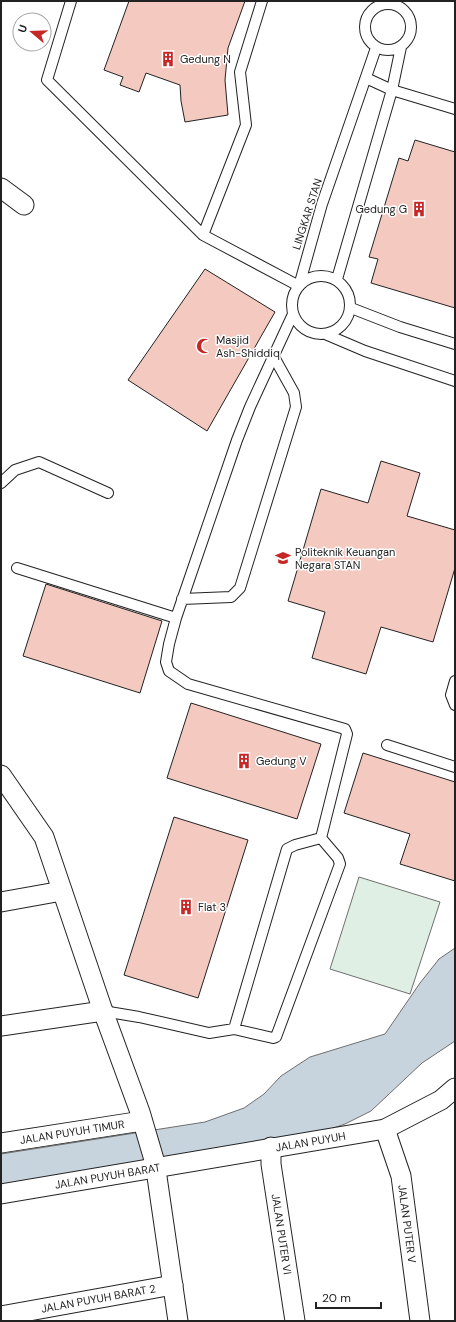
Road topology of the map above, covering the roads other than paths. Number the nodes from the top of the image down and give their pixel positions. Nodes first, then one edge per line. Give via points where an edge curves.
1 (71, 1) edge
2 (262, 1) edge
3 (389, 2) edge
4 (401, 47) junction
5 (376, 48) junction
6 (366, 78) junction
7 (392, 90) junction
8 (455, 109) edge
9 (1, 188) edge
10 (24, 204) dead end
11 (203, 235) junction
12 (337, 279) junction
13 (299, 286) junction
14 (351, 308) junction
15 (294, 314) junction
16 (324, 334) junction
17 (455, 344) edge
18 (274, 357) junction
19 (455, 381) edge
20 (1, 483) edge
21 (108, 493) dead end
22 (17, 568) dead end
23 (182, 599) junction
24 (176, 618) junction
25 (455, 681) edge
26 (455, 705) edge
27 (387, 745) dead end
28 (455, 767) edge
29 (2, 779) edge
30 (321, 838) junction
31 (62, 891) junction
32 (1, 902) edge
33 (103, 1011) junction
34 (1, 1026) edge
35 (234, 1029) junction
36 (455, 1088) edge
37 (143, 1124) junction
38 (385, 1129) junction
39 (1, 1143) edge
40 (271, 1147) junction
41 (155, 1165) junction
42 (1, 1194) edge
43 (173, 1285) junction
44 (4, 1317) edge
45 (178, 1321) edge
46 (295, 1321) edge
47 (420, 1321) edge

1 - 11 lane via 47,80
2 - 11 lane via 240,72 246,125
3 - 4 lane via 404,10 411,25 411,34
3 - 5 lane via 374,8 365,21 366,36
4 - 5 lane via 384,51
4 - 7 lane
5 - 6 lane, LINGKAR STAN
6 - 7 lane
6 - 13 lane, LINGKAR STAN via 322,204
7 - 8 lane
7 - 12 lane
9 - 10 street
11 - 13 lane
12 - 13 lane via 323,275 310,278
12 - 14 lane via 348,292
13 - 15 lane via 292,300
14 - 16 lane via 346,320 337,330
14 - 17 lane
15 - 16 lane via 300,326 311,333
15 - 18 lane
16 - 19 lane via 365,351
18 - 23 lane via 237,440
18 - 23 lane via 294,393 296,407 240,588 231,597
20 - 21 lane via 15,470 39,462
22 - 24 lane
23 - 24 lane
24 - 30 lane via 167,652 169,672 188,684 345,729 347,734
25 - 26 lane via 452,695
27 - 28 lane
29 - 31 street via 44,837
30 - 35 lane via 287,849
30 - 35 lane via 340,864 278,1035 273,1038
31 - 32 street
31 - 33 street
33 - 34 street
33 - 35 lane via 209,1033
33 - 37 street
36 - 38 street, JALAN PUYUH via 441,1100
37 - 39 street, JALAN PUYUH TIMUR
37 - 41 street
38 - 40 street, JALAN PUYUH
38 - 47 street, JALAN PUTER V via 402,1176
40 - 41 street, JALAN PUYUH
40 - 46 street, JALAN PUTER VI via 271,1164
41 - 42 street, JALAN PUYUH BARAT
41 - 43 street, JALAN PUYUH BARAT
43 - 44 street, JALAN PUYUH BARAT 2
43 - 45 street, JALAN PUYUH BARAT

